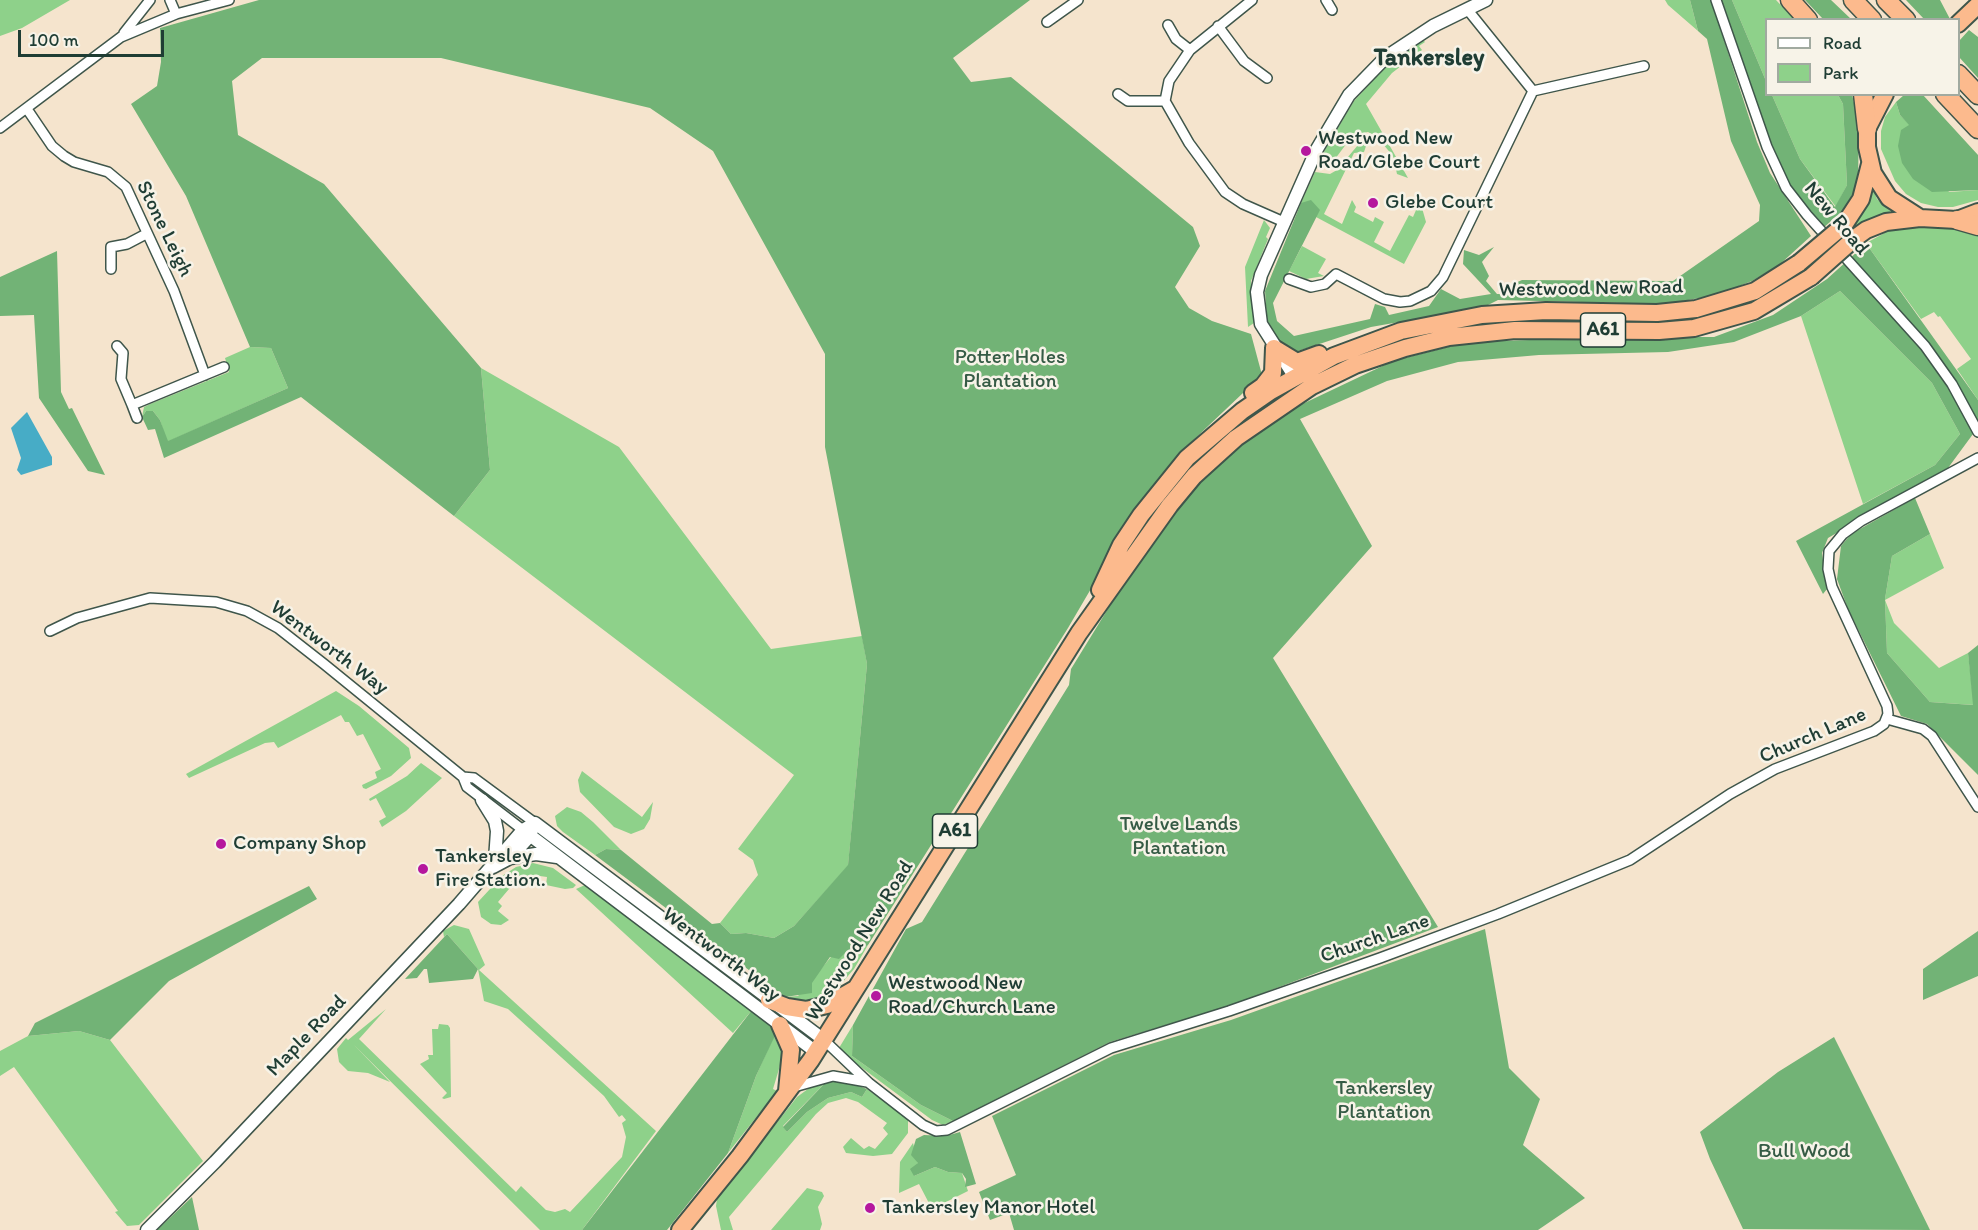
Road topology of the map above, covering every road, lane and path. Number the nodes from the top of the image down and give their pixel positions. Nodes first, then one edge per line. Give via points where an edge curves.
1 (150, 0) edge
2 (170, 0) edge
3 (229, 0) edge
4 (1078, 0) edge
5 (1252, 0) edge
6 (1326, 0) edge
7 (1486, 0) edge
8 (1716, 0) edge
9 (1790, 0) edge
10 (1853, 0) edge
11 (1886, 0) edge
12 (1061, 4) edge
13 (1978, 5) edge
14 (1467, 9) junction
15 (1332, 10) dead end
16 (176, 14) junction
17 (1806, 18) edge
18 (1870, 18) edge
19 (1904, 18) edge
20 (1962, 21) edge
21 (1047, 22) dead end
22 (1168, 25) dead end
23 (1218, 26) junction
24 (121, 37) junction
25 (1190, 51) junction
26 (1644, 66) dead end
27 (1960, 76) edge
28 (1267, 78) dead end
29 (1533, 92) junction
30 (1118, 94) dead end
31 (1978, 95) edge
32 (1863, 96) edge
33 (1884, 96) edge
34 (1947, 96) edge
35 (1165, 101) junction
36 (27, 109) junction
37 (0, 128) edge
38 (1867, 129) junction
39 (1978, 129) edge
40 (1869, 164) junction
41 (1978, 212) edge
42 (1920, 218) junction
43 (1957, 220) junction
44 (1284, 222) junction
45 (1978, 226) edge
46 (146, 234) junction
47 (111, 268) dead end
48 (1289, 279) dead end
49 (1374, 340) junction
50 (117, 346) dead end
51 (1274, 348) junction
52 (1385, 354) junction
53 (224, 367) dead end
54 (205, 375) junction
55 (1294, 376) junction
56 (1292, 397) junction
57 (132, 405) junction
58 (137, 418) dead end
59 (1218, 431) junction
60 (1978, 432) edge
61 (1978, 458) edge
62 (50, 631) dead end
63 (1079, 633) junction
64 (1887, 719) junction
65 (463, 777) junction
66 (483, 800) junction
67 (1978, 807) edge
68 (535, 823) junction
69 (527, 833) junction
70 (510, 858) junction
71 (561, 858) junction
72 (493, 867) junction
73 (857, 987) junction
74 (769, 1000) junction
75 (780, 1025) junction
76 (820, 1046) junction
77 (869, 1083) junction
78 (789, 1091) junction
79 (147, 1230) edge
80 (680, 1230) edge

1 - 24 street
2 - 16 street
3 - 16 street
4 - 12 street
5 - 23 street
6 - 15 street
7 - 14 street
8 - 60 street, New Road via 1767,147 1786,188 1925,346 1952,384
9 - 17 highway
10 - 18 highway
11 - 19 highway
12 - 21 street
13 - 20 highway
14 - 29 street
14 - 44 street via 1406,41 1355,88 1317,148
16 - 24 street
22 - 25 street
23 - 25 street
23 - 28 street via 1244,61
24 - 36 street
25 - 35 street via 1173,74
26 - 29 street
27 - 31 highway
29 - 48 street via 1443,277 1431,291 1410,301 1392,301 1339,270 1325,284 1311,287
30 - 35 street via 1128,101
32 - 38 highway
33 - 38 highway
34 - 39 highway
35 - 44 street via 1189,143 1225,192
36 - 37 street
36 - 46 street, Stone Leigh via 52,146 64,156 108,172 126,187
38 - 40 highway, A61
40 - 42 highway, A61 via 1889,198
40 - 49 highway, Westwood New Road / A61, bridge via 1861,200 1844,225 1799,263 1755,291 1696,309 1657,313 1546,311 1482,315
41 - 43 highway, A61
42 - 43 highway, A61
42 - 52 highway, Westwood New Road / A61, bridge via 1887,222 1866,230 1811,277 1754,311 1695,328 1504,331 1449,338
43 - 45 highway
44 - 51 street via 1257,292 1258,315
46 - 47 street via 111,247
46 - 54 street, Stone Leigh via 174,291
49 - 51 highway via 1342,344 1297,362
49 - 55 highway, Westwood New Road / A61
50 - 57 street via 123,353 121,379
51 - 55 street
51 - 59 highway via 1273,373 1263,386 1231,409
52 - 55 highway via 1362,355 1303,381
52 - 56 highway, Westwood New Road / A61
53 - 54 street
54 - 57 street
55 - 56 highway
55 - 59 highway, Westwood New Road / A61
56 - 63 highway, Westwood New Road / A61 via 1236,438 1194,476
57 - 58 street
59 - 63 highway, Westwood New Road / A61 via 1187,458 1141,515 1121,545
61 - 64 street via 1861,521 1829,551 1832,587 1882,694
62 - 65 street, Wentworth Way via 77,618 150,598 216,602 248,611 278,628
63 - 73 highway, Westwood New Road / A61
64 - 67 street via 1923,729 1932,736
64 - 77 street, Church Lane via 1874,731 1766,774 1608,870 1380,958 1111,1048 958,1126 941,1131 929,1129
65 - 66 street, Wentworth Way via 467,787
65 - 68 street, Wentworth Way via 474,778
66 - 69 street, Wentworth Way
66 - 72 street via 497,831
68 - 69 street, Maple Road
68 - 74 street, Wentworth Way
69 - 70 street, Maple Road
69 - 71 street, Wentworth Way
69 - 72 street, Maple Road via 499,855
70 - 71 street via 536,854
70 - 72 street, Maple Road
71 - 75 street, Wentworth Way
72 - 79 street, Maple Road
73 - 74 highway via 827,1005 806,1010
73 - 76 highway, Westwood New Road / A61
74 - 76 street, Wentworth Way
75 - 76 street, Wentworth Way
75 - 78 highway via 791,1050
76 - 77 street, Church Lane
76 - 78 highway, Westwood New Road / A61
77 - 78 street, Church Lane via 832,1076
78 - 80 highway, Westwood New Road / A61

